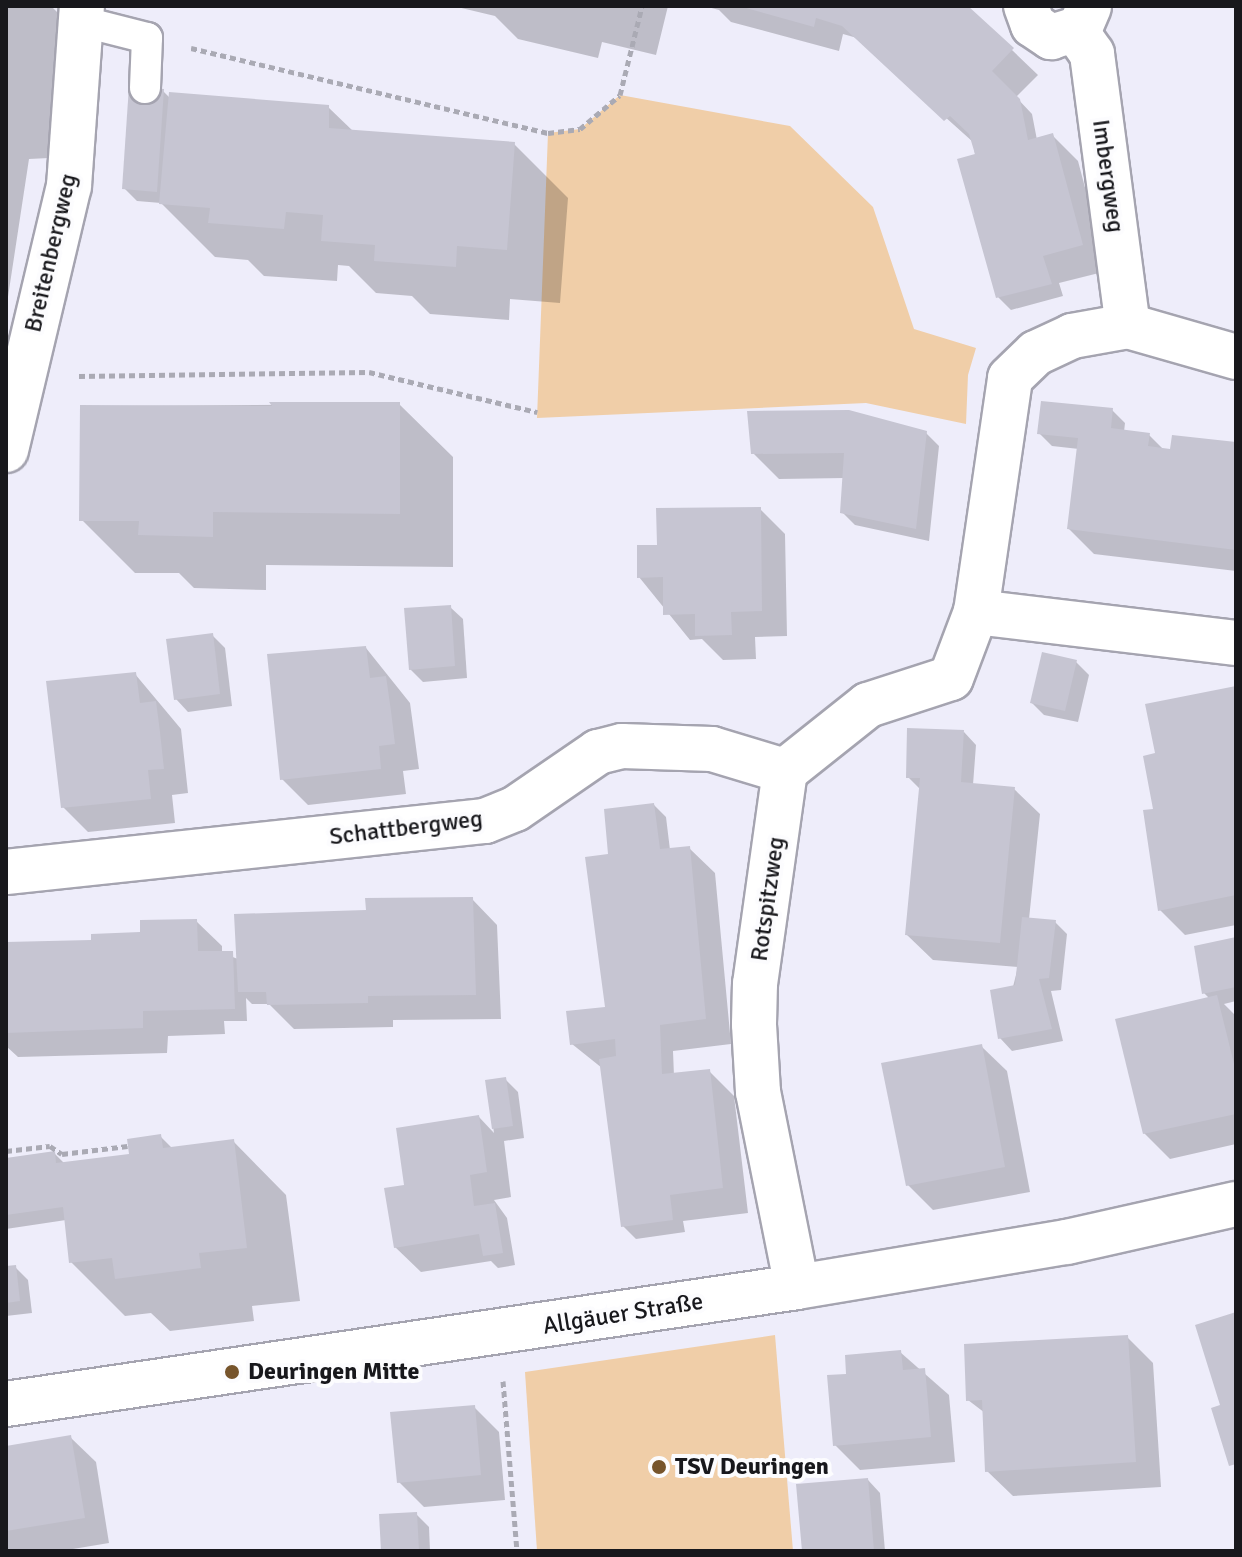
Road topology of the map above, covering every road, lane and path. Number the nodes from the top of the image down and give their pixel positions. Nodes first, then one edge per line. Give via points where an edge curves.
1 (642, 6) edge
2 (1026, 6) edge
3 (83, 14) edge
4 (1082, 18) edge
5 (147, 38) junction
6 (145, 88) dead end
7 (1128, 326) junction
8 (1236, 357) edge
9 (14, 374) edge
10 (537, 412) dead end
11 (6, 450) edge
12 (976, 612) junction
13 (1236, 643) edge
14 (785, 771) junction
15 (6, 872) edge
16 (128, 1146) dead end
17 (6, 1151) edge
18 (1236, 1204) edge
19 (797, 1287) junction
20 (500, 1333) junction
21 (6, 1404) edge
22 (517, 1551) edge

1 - 5 path via 620,95 580,129 548,133
2 - 4 street, Imbergweg via 1041,33 1061,37
3 - 5 lane
3 - 9 street, Breitenbergweg via 69,186
4 - 7 street, Imbergweg via 1092,54
5 - 6 lane
7 - 8 street
7 - 12 street via 1072,336 1036,353 1010,378
9 - 10 path via 369,372
9 - 11 street, Breitenbergweg
12 - 13 street
12 - 14 street via 951,678 868,705
14 - 15 street, Schattbergweg via 712,749 622,746 598,752 515,809 485,821
14 - 19 street, Rotspitzweg via 754,1024 758,1092
16 - 17 path via 62,1154 50,1146
18 - 19 street, Allgäuer Straße via 1067,1242
19 - 20 street, Allgäuer Straße
20 - 21 street, Allgäuer Straße
20 - 22 path

